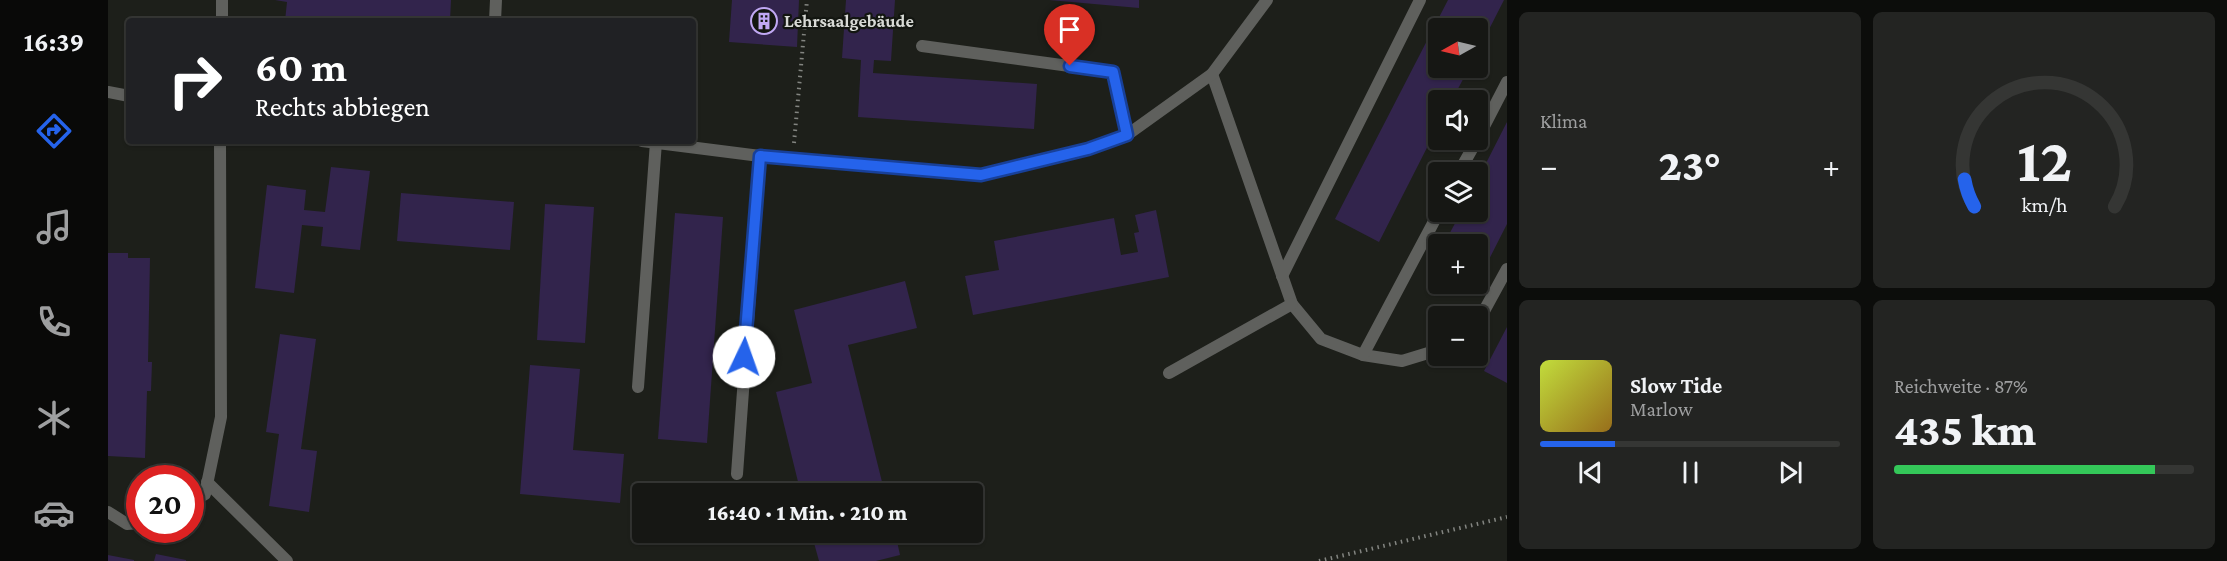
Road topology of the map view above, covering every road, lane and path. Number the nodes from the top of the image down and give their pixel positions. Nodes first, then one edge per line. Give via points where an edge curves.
1 (222, 0) edge
2 (496, 0) edge
3 (807, 0) edge
4 (1267, 0) edge
5 (1420, 0) edge
6 (222, 18) edge
7 (495, 18) edge
8 (921, 46) dead end
9 (1212, 75) junction
10 (1507, 82) edge
11 (108, 92) edge
12 (126, 95) edge
13 (1488, 118) edge
14 (1127, 135) junction
15 (220, 144) edge
16 (656, 144) edge
17 (671, 144) edge
18 (760, 156) junction
19 (792, 159) junction
20 (1434, 222) edge
21 (1507, 269) edge
22 (1282, 276) junction
23 (1292, 304) junction
24 (1487, 306) edge
25 (1428, 353) edge
26 (1363, 355) junction
27 (1169, 373) dead end
28 (638, 387) dead end
29 (737, 474) dead end
30 (207, 482) junction
31 (204, 494) edge
32 (108, 512) edge
33 (1507, 517) edge
34 (126, 523) edge
35 (287, 561) edge
36 (1319, 561) edge

1 - 6 lane
2 - 7 lane
3 - 19 path
4 - 9 lane
5 - 22 lane
8 - 14 lane via 1113,72
9 - 14 lane
9 - 22 lane
10 - 13 lane
11 - 12 lane
14 - 19 lane via 1088,149 981,175
15 - 30 lane via 221,417
16 - 28 lane
17 - 18 lane
18 - 19 lane
18 - 29 lane
20 - 26 lane
21 - 24 lane
22 - 23 lane
23 - 26 lane via 1320,339
23 - 27 lane
25 - 26 lane via 1402,361
30 - 31 lane
30 - 35 lane
32 - 34 lane
33 - 36 path

